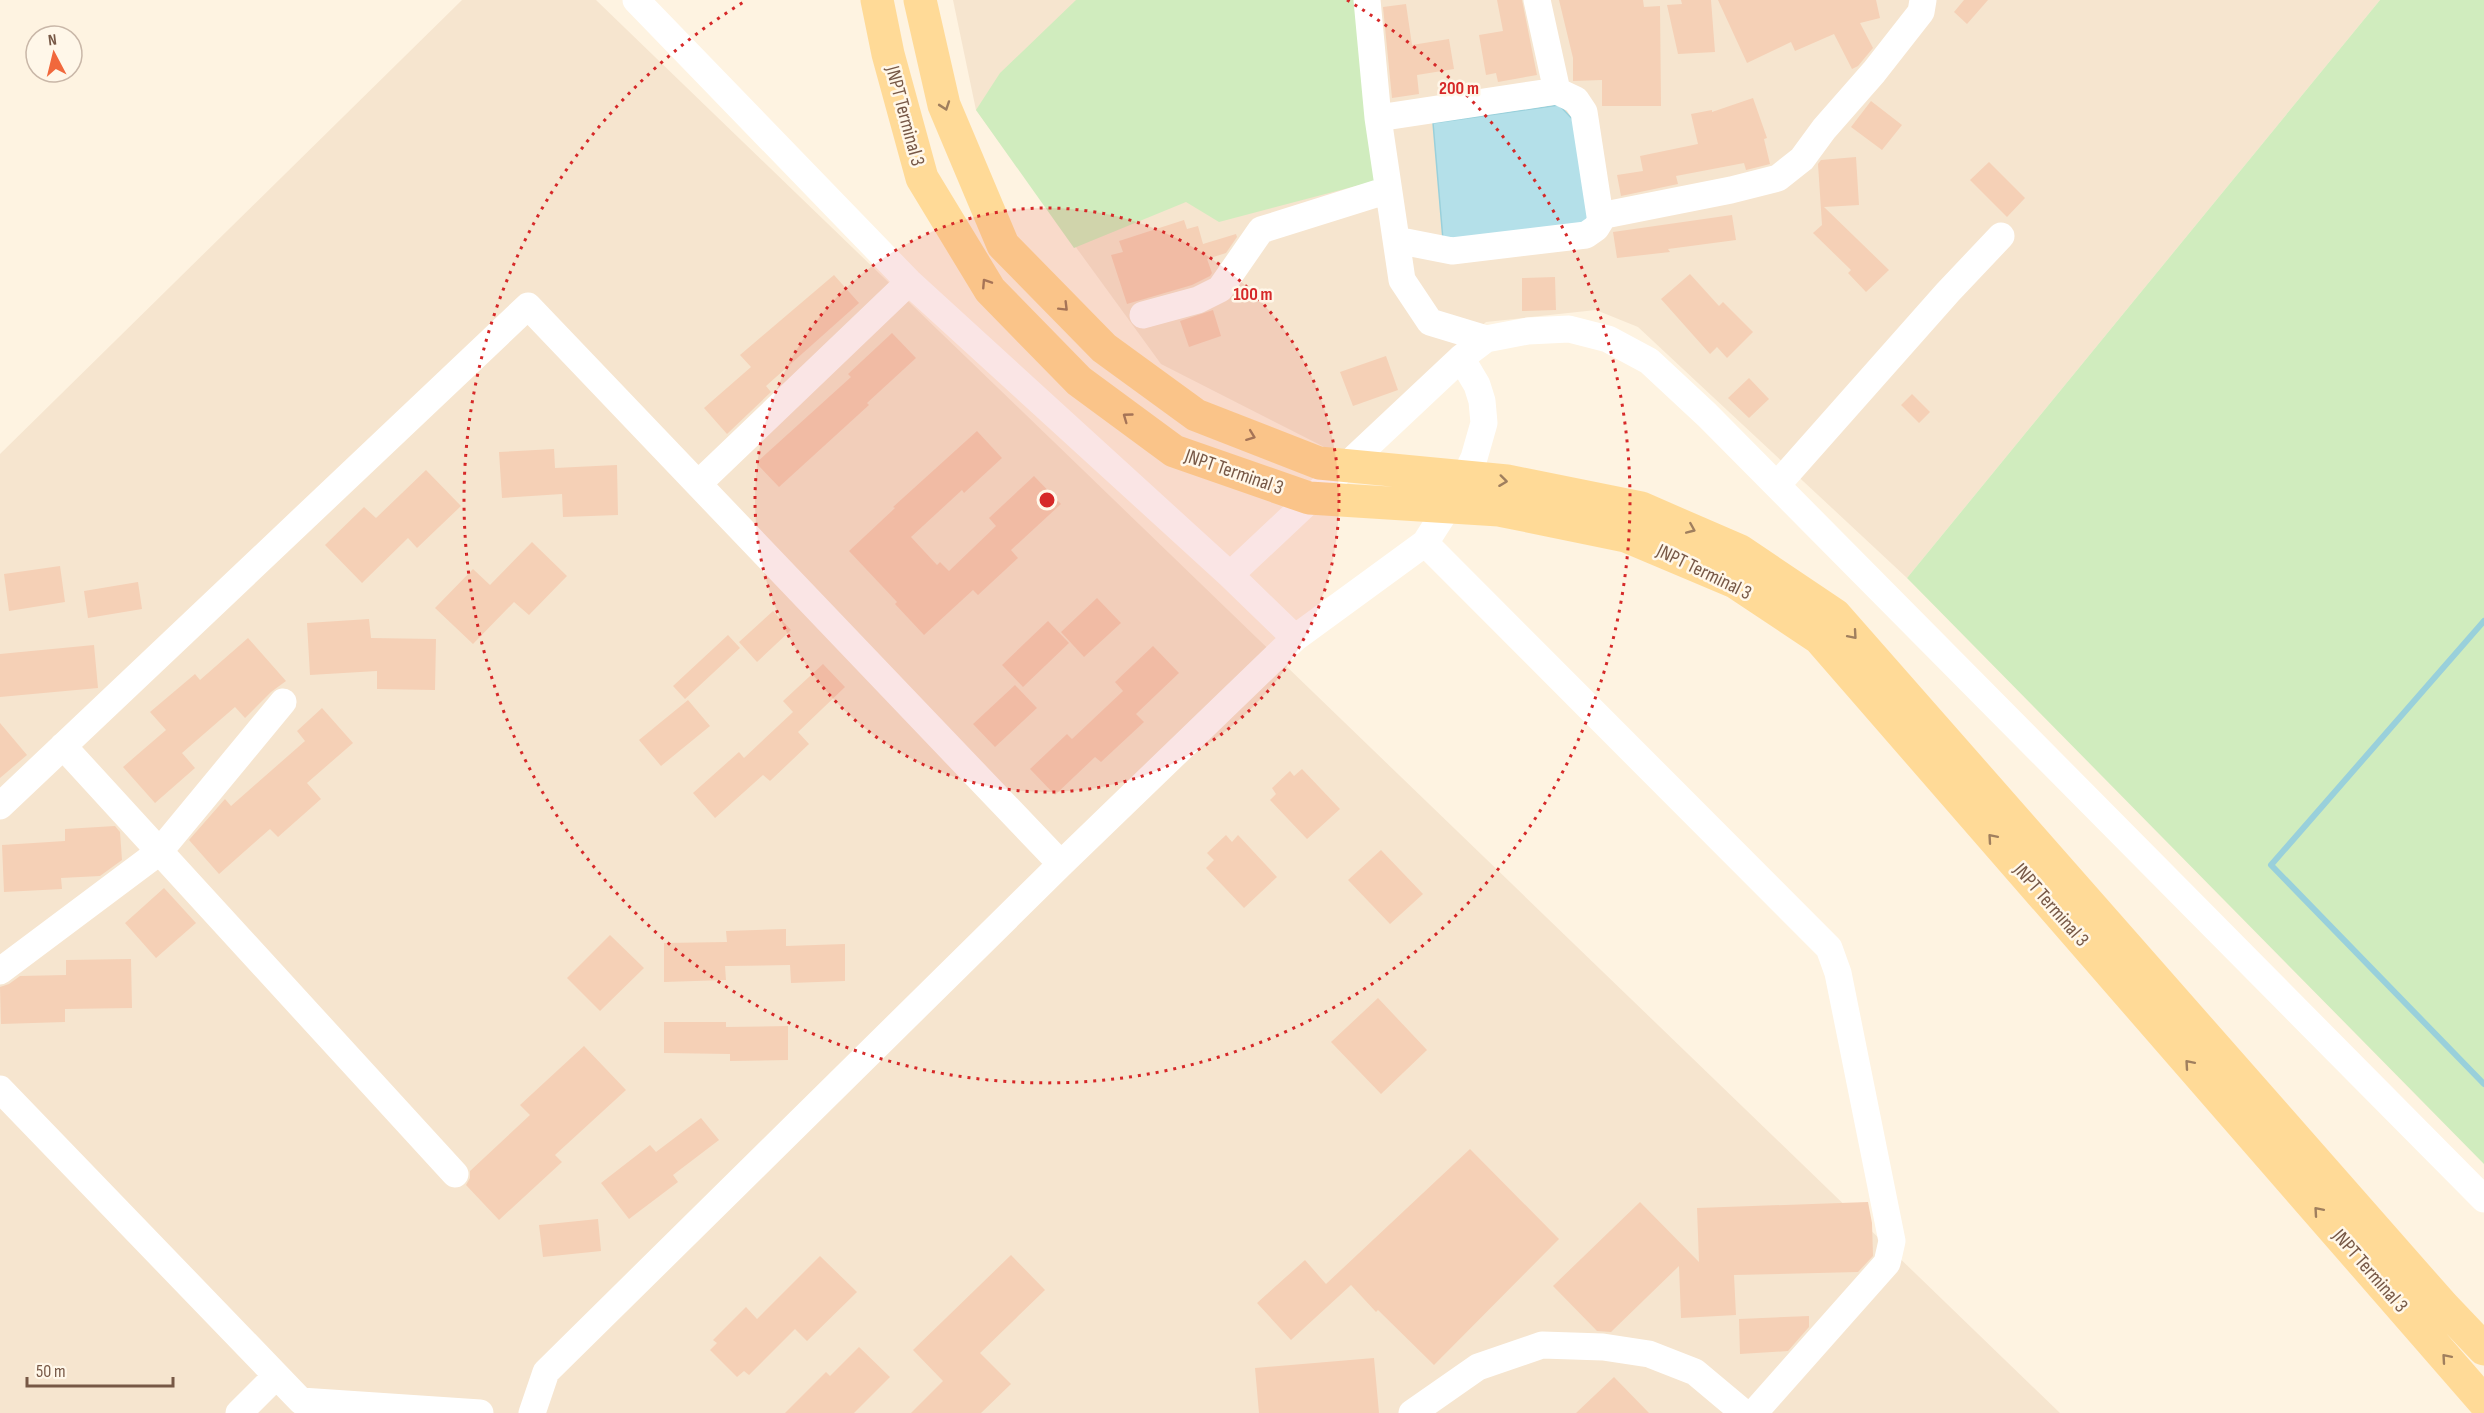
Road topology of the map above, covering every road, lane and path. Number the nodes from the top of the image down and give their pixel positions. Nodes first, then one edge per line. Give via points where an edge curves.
1 (636, 0) edge
2 (877, 0) edge
3 (920, 0) edge
4 (1366, 0) edge
5 (1537, 0) edge
6 (1923, 0) edge
7 (1557, 91) junction
8 (1378, 118) junction
9 (1388, 190) junction
10 (1604, 215) junction
11 (2001, 236) dead end
12 (1396, 240) junction
13 (909, 282) junction
14 (1143, 315) dead end
15 (1486, 339) junction
16 (1461, 358) junction
17 (698, 484) junction
18 (1777, 485) junction
19 (1425, 543) junction
20 (1230, 575) junction
21 (1295, 638) junction
22 (283, 702) dead end
23 (63, 747) junction
24 (0, 806) edge
25 (159, 852) junction
26 (1061, 864) junction
27 (0, 971) edge
28 (0, 1089) edge
29 (455, 1174) dead end
30 (2484, 1199) edge
31 (2484, 1349) edge
32 (276, 1376) junction
33 (2484, 1402) edge
34 (239, 1413) edge
35 (480, 1413) edge
36 (532, 1413) edge
37 (1412, 1413) edge
38 (1744, 1413) edge
39 (1754, 1413) edge

1 - 13 street
33 -> 2 main road, JNPT Terminal 3 via 1819,638 1735,582 1626,536 1498,510 1309,498 1174,451 1079,381 990,290 922,178
3 -> 31 main road, JNPT Terminal 3 via 944,105 1003,245 1104,348 1196,415 1320,463 1507,481 1641,508 1740,551 1835,615
4 - 8 street
5 - 7 street
6 - 10 street via 1921,12 1824,129 1806,160 1778,178
7 - 8 street
7 - 10 street via 1576,100 1584,112 1600,216
8 - 9 street
9 - 12 street
9 - 14 street via 1262,230 1220,289 1198,300
10 - 12 street via 1586,235 1452,251
11 - 18 street
12 - 15 street via 1402,280 1430,322
13 - 17 street
13 - 20 street
15 - 16 street
15 - 18 street via 1569,329 1608,339 1649,361
16 - 19 street via 1477,385 1484,423 1474,458 1457,493
16 - 20 street
17 - 23 street via 528,306
17 - 26 street
18 - 30 street
19 - 21 street
19 - 39 street via 1829,948 1838,973 1892,1241 1887,1263
20 - 21 street
21 - 26 street
22 - 25 street
23 - 24 street
23 - 25 street
25 - 27 street
25 - 29 street
26 - 36 street via 546,1372
28 - 32 street
32 - 34 street
32 - 35 street via 301,1401
37 - 38 street via 1478,1367 1542,1345 1603,1347 1649,1354 1695,1372

